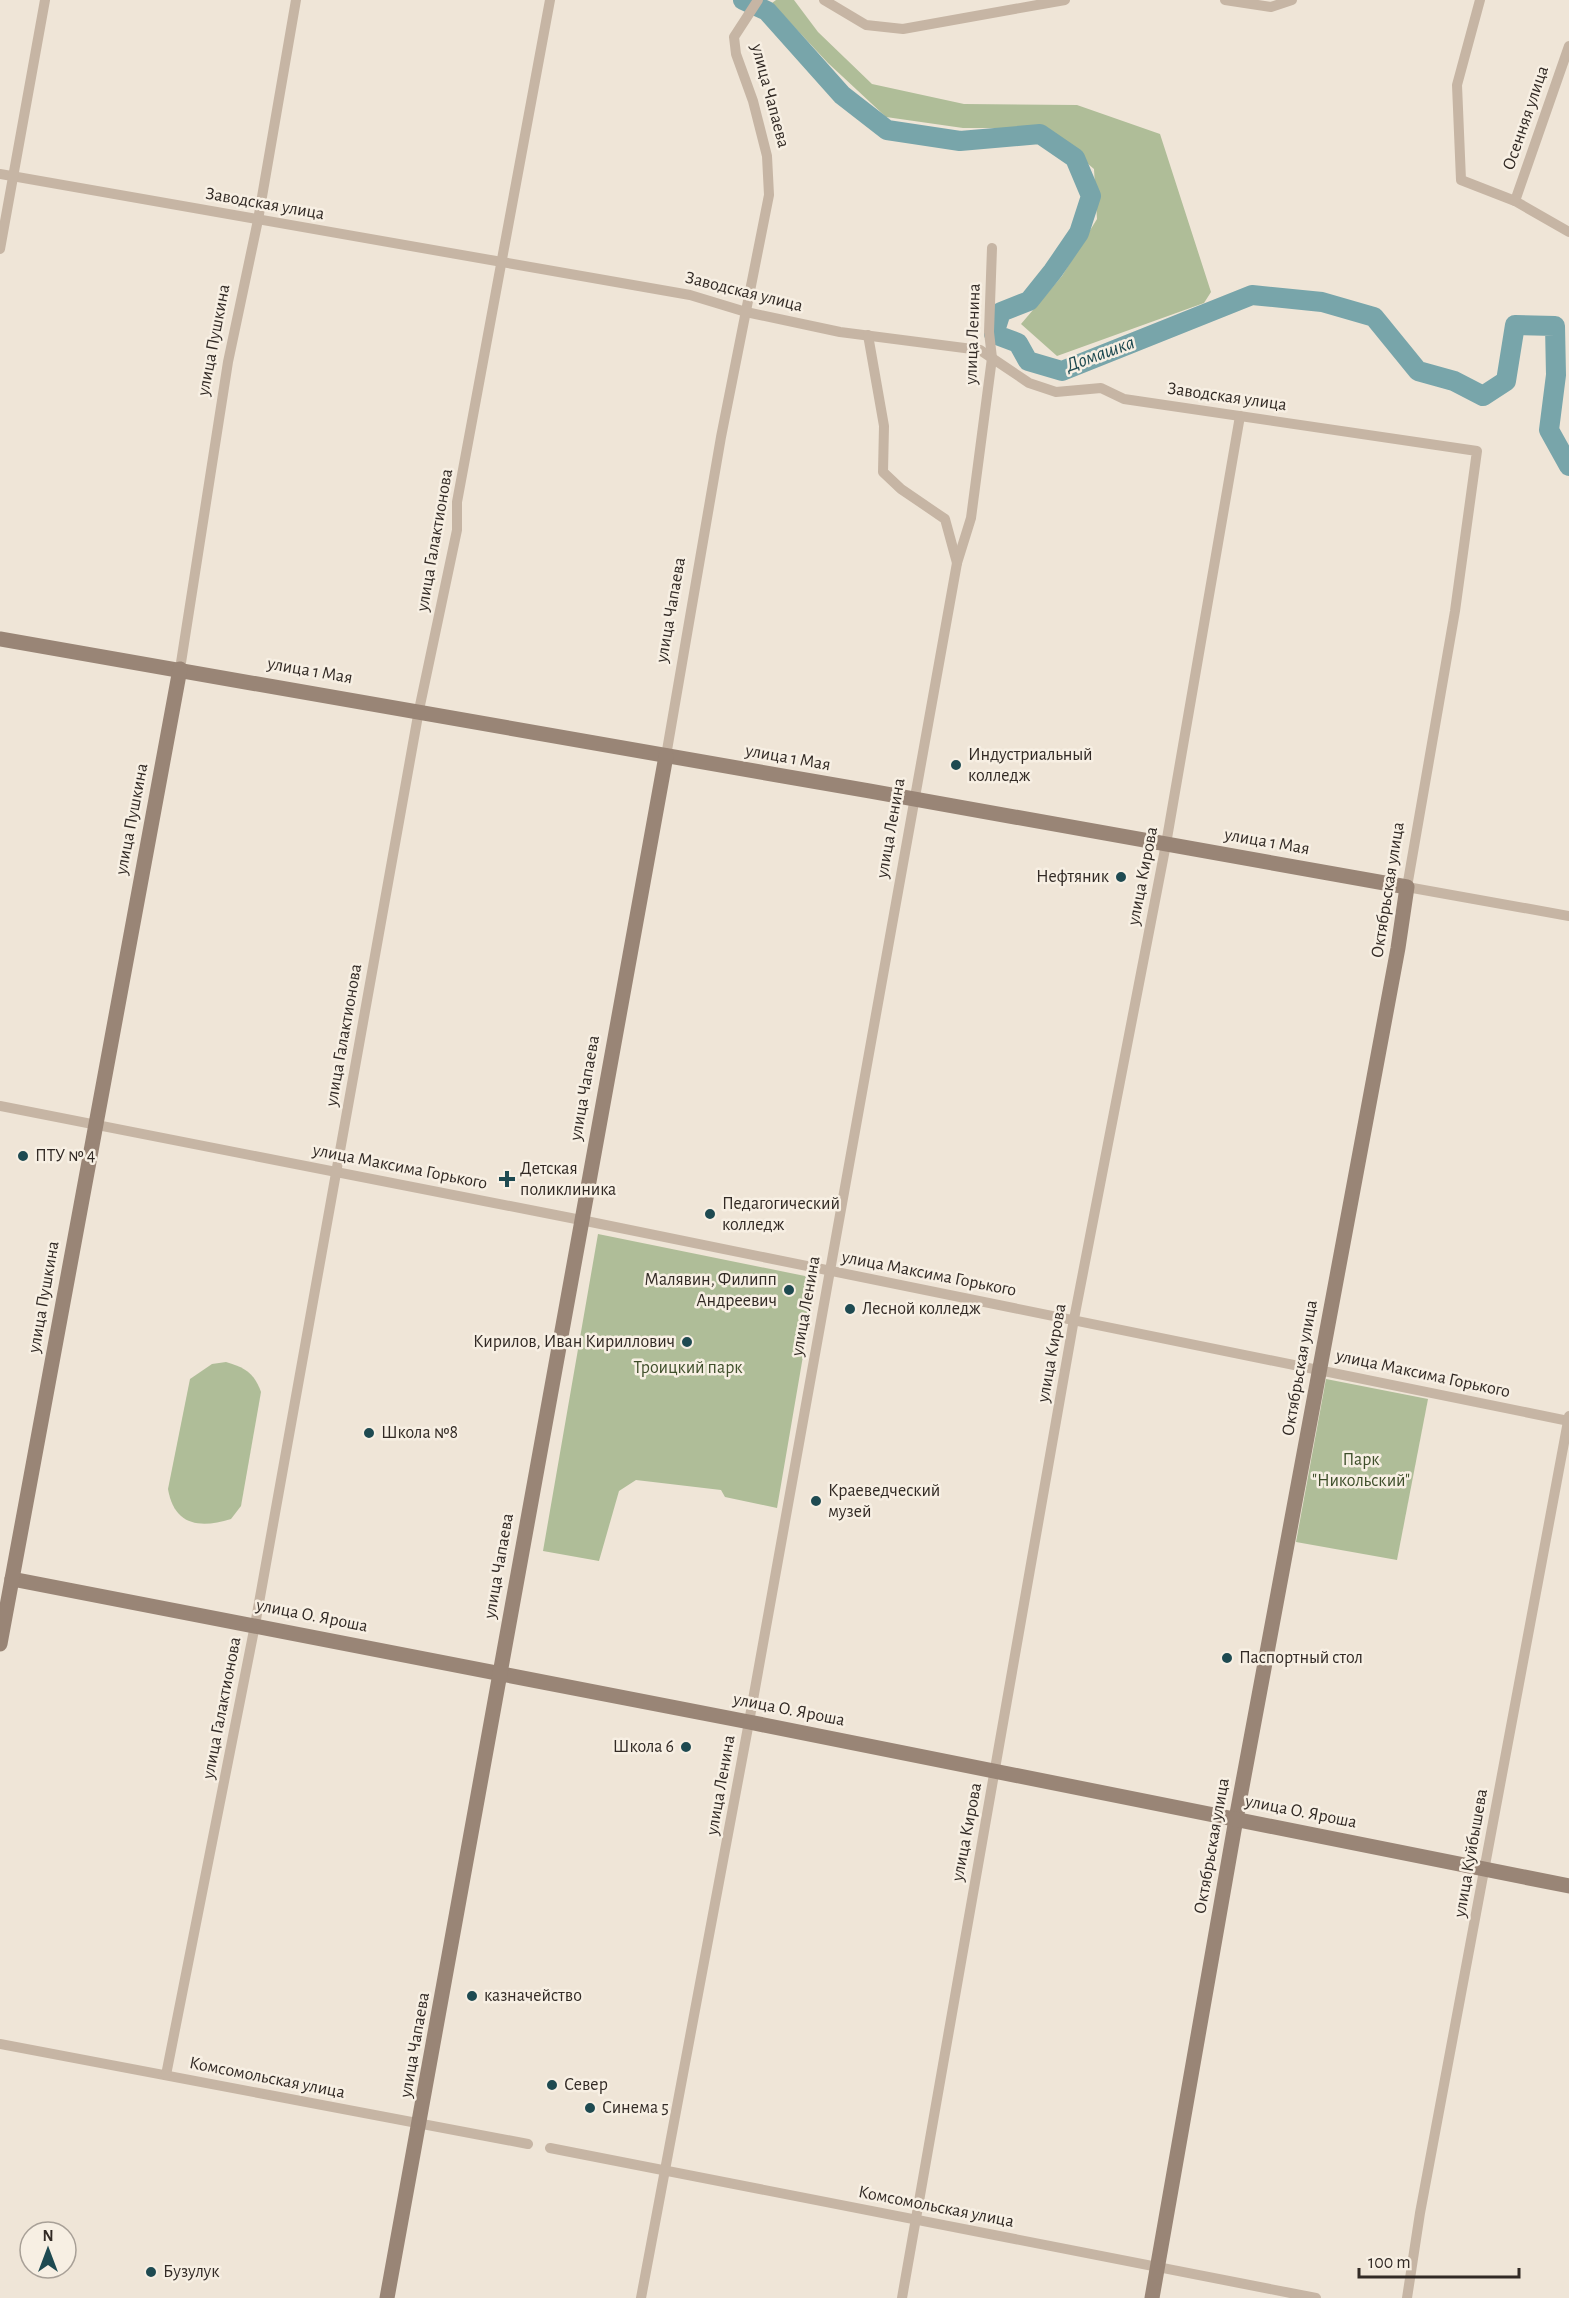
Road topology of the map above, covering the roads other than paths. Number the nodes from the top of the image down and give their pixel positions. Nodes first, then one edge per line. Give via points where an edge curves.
1 (45, 0) edge
2 (296, 0) edge
3 (550, 0) edge
4 (758, 0) edge
5 (824, 0) edge
6 (1062, 0) edge
7 (1226, 0) edge
8 (1292, 0) edge
9 (1480, 0) edge
10 (1569, 46) edge
11 (0, 174) edge
12 (12, 176) junction
13 (1515, 201) junction
14 (258, 220) junction
15 (1569, 232) edge
16 (992, 248) dead end
17 (0, 249) edge
18 (503, 263) junction
19 (746, 312) junction
20 (868, 335) junction
21 (992, 358) junction
22 (1240, 416) junction
23 (1471, 448) joint
24 (957, 563) junction
25 (0, 639) edge
26 (180, 669) junction
27 (419, 710) junction
28 (666, 756) junction
29 (913, 800) junction
30 (1166, 844) junction
31 (1407, 887) junction
32 (1569, 916) edge
33 (0, 1106) edge
34 (95, 1124) junction
35 (338, 1172) junction
36 (581, 1220) junction
37 (830, 1271) junction
38 (1074, 1319) junction
39 (1319, 1369) junction
40 (1569, 1419) edge
41 (6, 1577) edge
42 (255, 1625) junction
43 (0, 1644) edge
44 (500, 1674) junction
45 (749, 1722) junction
46 (995, 1772) junction
47 (1236, 1819) junction
48 (1485, 1869) junction
49 (1569, 1886) edge
50 (0, 2044) edge
51 (166, 2075) junction
52 (420, 2126) junction
53 (528, 2144) dead end
54 (550, 2148) dead end
55 (665, 2170) junction
56 (916, 2219) junction
57 (1157, 2268) junction
58 (387, 2298) edge
59 (641, 2298) edge
60 (902, 2298) edge
61 (1152, 2298) edge
62 (1316, 2298) edge
63 (1407, 2298) edge

1 - 12 street
2 - 14 street, улица Пушкина
3 - 18 street, улица Галактионова
4 - 19 street, улица Чапаева via 734,37 767,156 769,195
5 - 6 street via 866,25 903,29
7 - 8 street via 1271,7
9 - 13 street via 1457,85 1461,180
10 - 13 street, Осенняя улица
11 - 12 street, Заводская улица
12 - 14 street, Заводская улица
12 - 17 street
13 - 15 street
14 - 18 street, Заводская улица
14 - 26 street, улица Пушкина via 228,362
16 - 21 street, улица Ленина
18 - 19 street, Заводская улица via 690,295
18 - 27 street, улица Галактионова via 457,502 457,530
19 - 20 street, Заводская улица
19 - 28 street, улица Чапаева
20 - 21 street, Заводская улица via 980,350
20 - 24 street via 884,426 883,472 945,519
21 - 22 street, Заводская улица via 1029,384 1056,392 1101,388 1124,399
21 - 24 street, улица Ленина via 971,518
22 - 23 street, Заводская улица
22 - 30 street, улица Кирова
23 - 31 street, Октябрьская улица via 1478,451 1455,610
24 - 29 street, улица Ленина
25 - 26 main road, улица 1 Мая
26 - 27 main road, улица 1 Мая
26 - 34 main road, улица Пушкина
27 - 28 main road, улица 1 Мая
27 - 35 street, улица Галактионова
28 - 29 main road, улица 1 Мая
28 - 36 main road, улица Чапаева
29 - 30 main road, улица 1 Мая
29 - 37 street, улица Ленина
30 - 31 main road, улица 1 Мая
30 - 38 street, улица Кирова
31 - 32 street, улица 1 Мая
31 - 39 main road, Октябрьская улица
33 - 34 street, улица Максима Горького
34 - 35 street, улица Максима Горького
34 - 41 main road, улица Пушкина
35 - 36 street, улица Максима Горького
35 - 42 street, улица Галактионова
36 - 37 street, улица Максима Горького
36 - 44 main road, улица Чапаева
37 - 38 street, улица Максима Горького
37 - 45 street, улица Ленина
38 - 39 street, улица Максима Горького
38 - 46 street, улица Кирова
39 - 40 street, улица Максима Горького
39 - 47 main road, Октябрьская улица
40 - 48 street, улица Куйбышева
41 - 42 main road, улица О. Яроша
41 - 43 main road, улица Пушкина
42 - 44 main road, улица О. Яроша
42 - 51 street, улица Галактионова
44 - 45 main road, улица О. Яроша
44 - 52 main road, улица Чапаева
45 - 46 main road, улица О. Яроша
45 - 55 street, улица Ленина
46 - 47 main road, улица О. Яроша
46 - 56 street, улица Кирова
47 - 48 main road, улица О. Яроша
47 - 57 main road, Октябрьская улица
48 - 49 main road, улица О. Яроша
48 - 63 street, улица Куйбышева
50 - 51 street, Комсомольская улица
51 - 52 street, Комсомольская улица
52 - 53 street, Комсомольская улица
52 - 58 main road, улица Чапаева
54 - 55 street, Комсомольская улица
55 - 56 street, Комсомольская улица
55 - 59 street, улица Ленина
56 - 57 street, Комсомольская улица
56 - 60 street, улица Кирова
57 - 61 main road, Октябрьская улица
57 - 62 street, Комсомольская улица

